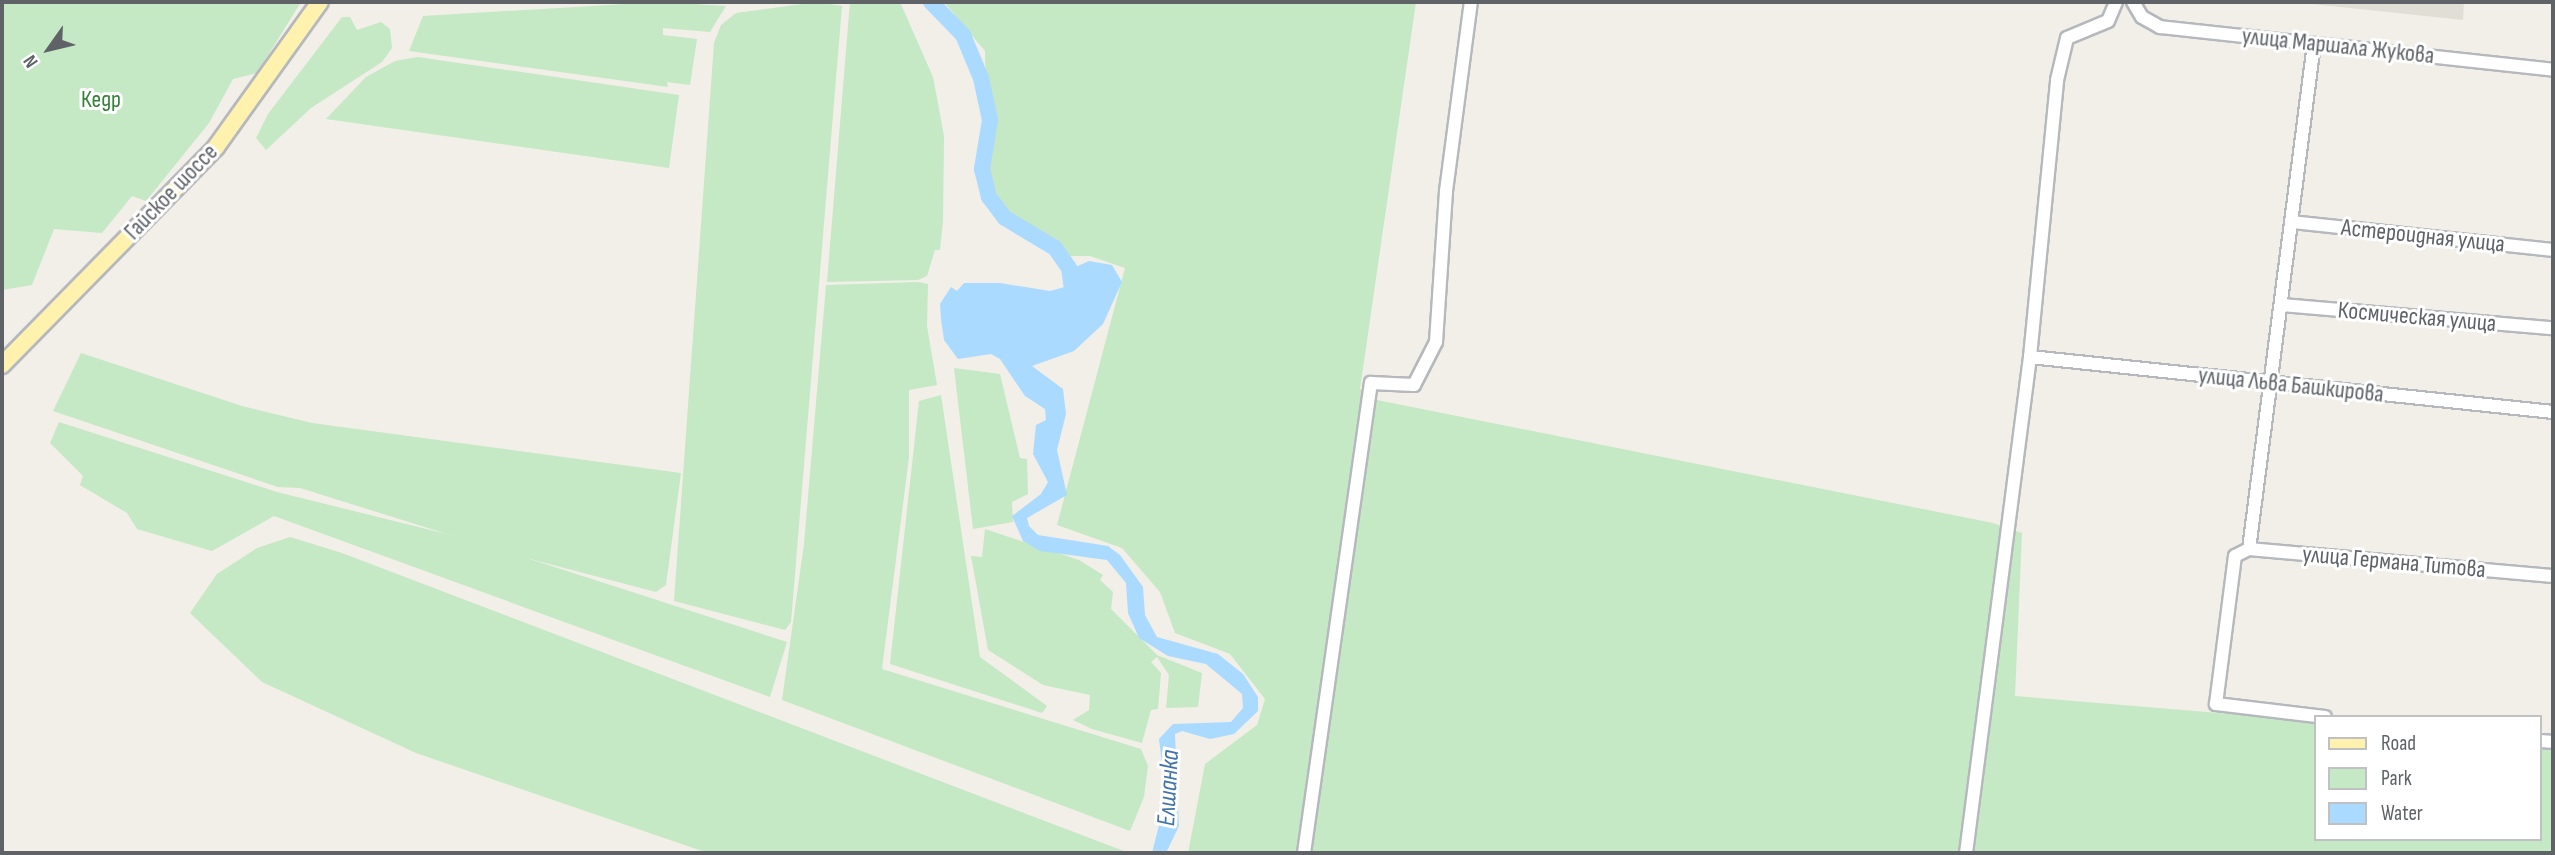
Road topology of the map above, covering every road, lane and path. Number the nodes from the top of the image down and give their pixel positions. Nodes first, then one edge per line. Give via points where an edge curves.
1 (320, 2) edge
2 (1471, 2) edge
3 (2116, 2) edge
4 (2133, 2) edge
5 (2314, 44) junction
6 (2553, 70) edge
7 (2292, 222) junction
8 (2553, 250) edge
9 (2281, 305) junction
10 (2553, 328) edge
11 (2029, 358) junction
12 (2, 365) edge
13 (2272, 382) junction
14 (2553, 412) edge
15 (2249, 550) junction
16 (2553, 576) edge
17 (2314, 716) edge
18 (1304, 853) edge
19 (1966, 853) edge

1 - 12 main road, Гайское шоссе via 216,147
2 - 18 street via 1446,191 1436,342 1414,386 1371,383
3 - 11 street via 2108,21 2067,38 2057,80
4 - 5 street, улица Маршала Жукова via 2142,17 2160,27
5 - 6 street, улица Маршала Жукова
5 - 7 street
7 - 8 street, Астероидная улица
7 - 9 street
9 - 10 street, Космическая улица
9 - 13 street
11 - 13 street, улица Льва Башкирова
11 - 19 street
13 - 14 street, улица Льва Башкирова
13 - 15 street
15 - 16 street, улица Германа Титова
15 - 17 street, улица Германа Титова via 2235,556 2216,704

